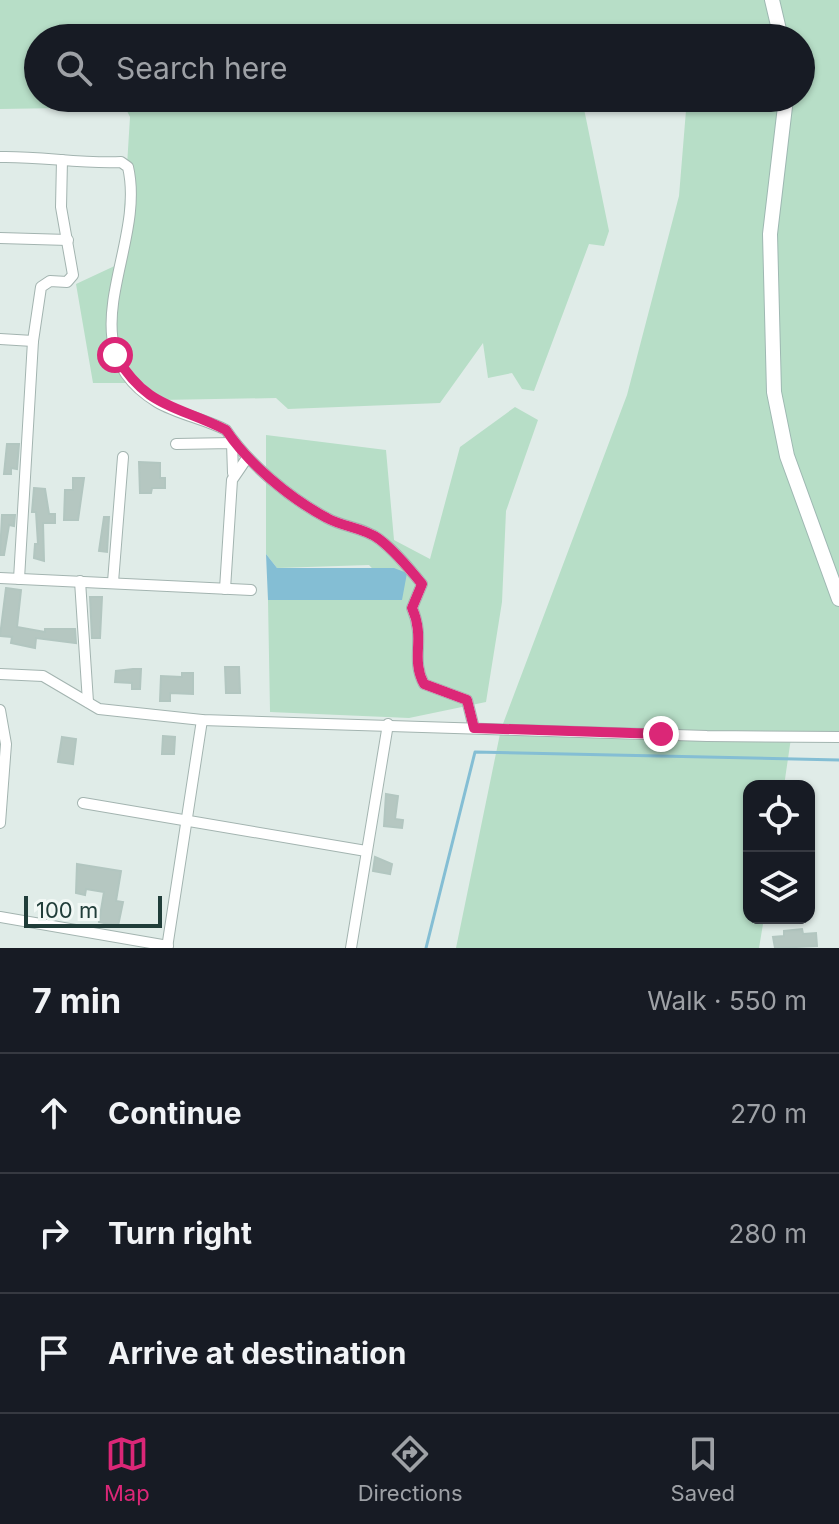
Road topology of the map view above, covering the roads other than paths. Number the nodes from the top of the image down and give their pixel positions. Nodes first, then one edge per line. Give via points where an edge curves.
1 (772, 0) edge
2 (778, 24) edge
3 (784, 112) edge
4 (0, 157) edge
5 (62, 160) junction
6 (0, 238) edge
7 (68, 240) junction
8 (0, 339) edge
9 (33, 341) junction
10 (232, 443) junction
11 (176, 444) dead end
12 (123, 457) dead end
13 (247, 458) junction
14 (233, 473) junction
15 (0, 578) edge
16 (19, 579) junction
17 (80, 581) junction
18 (113, 582) junction
19 (225, 589) junction
20 (251, 590) dead end
21 (839, 599) edge
22 (0, 674) edge
23 (88, 702) junction
24 (0, 710) edge
25 (202, 720) junction
26 (388, 724) junction
27 (474, 728) junction
28 (839, 737) edge
29 (2, 799) edge
30 (83, 803) dead end
31 (187, 820) junction
32 (0, 823) edge
33 (366, 851) junction
34 (0, 917) edge
35 (168, 947) edge
36 (351, 948) edge

1 - 2 main road
3 - 21 main road via 770,234 774,392 787,456
4 - 5 street
5 - 7 street via 61,207
5 - 10 street via 121,162 130,172 128,230 110,312 115,355 137,388 160,404 226,430
6 - 7 street
7 - 9 street via 71,280 41,287
8 - 9 street
9 - 16 street
10 - 11 street
10 - 13 street
10 - 14 street
12 - 18 street
13 - 14 street
13 - 27 street via 327,519 377,537 407,566 422,584 412,608 421,627 417,671 424,684 467,700
14 - 19 street
15 - 16 street
16 - 17 street
17 - 18 street
17 - 23 street
18 - 19 street
19 - 20 street
22 - 23 street via 43,676
23 - 25 street via 120,713
24 - 29 street via 6,744
25 - 26 street
25 - 31 street
26 - 27 street
26 - 33 street
27 - 28 street
29 - 32 street
30 - 31 street
31 - 33 street
31 - 35 street
33 - 36 street
34 - 35 street

